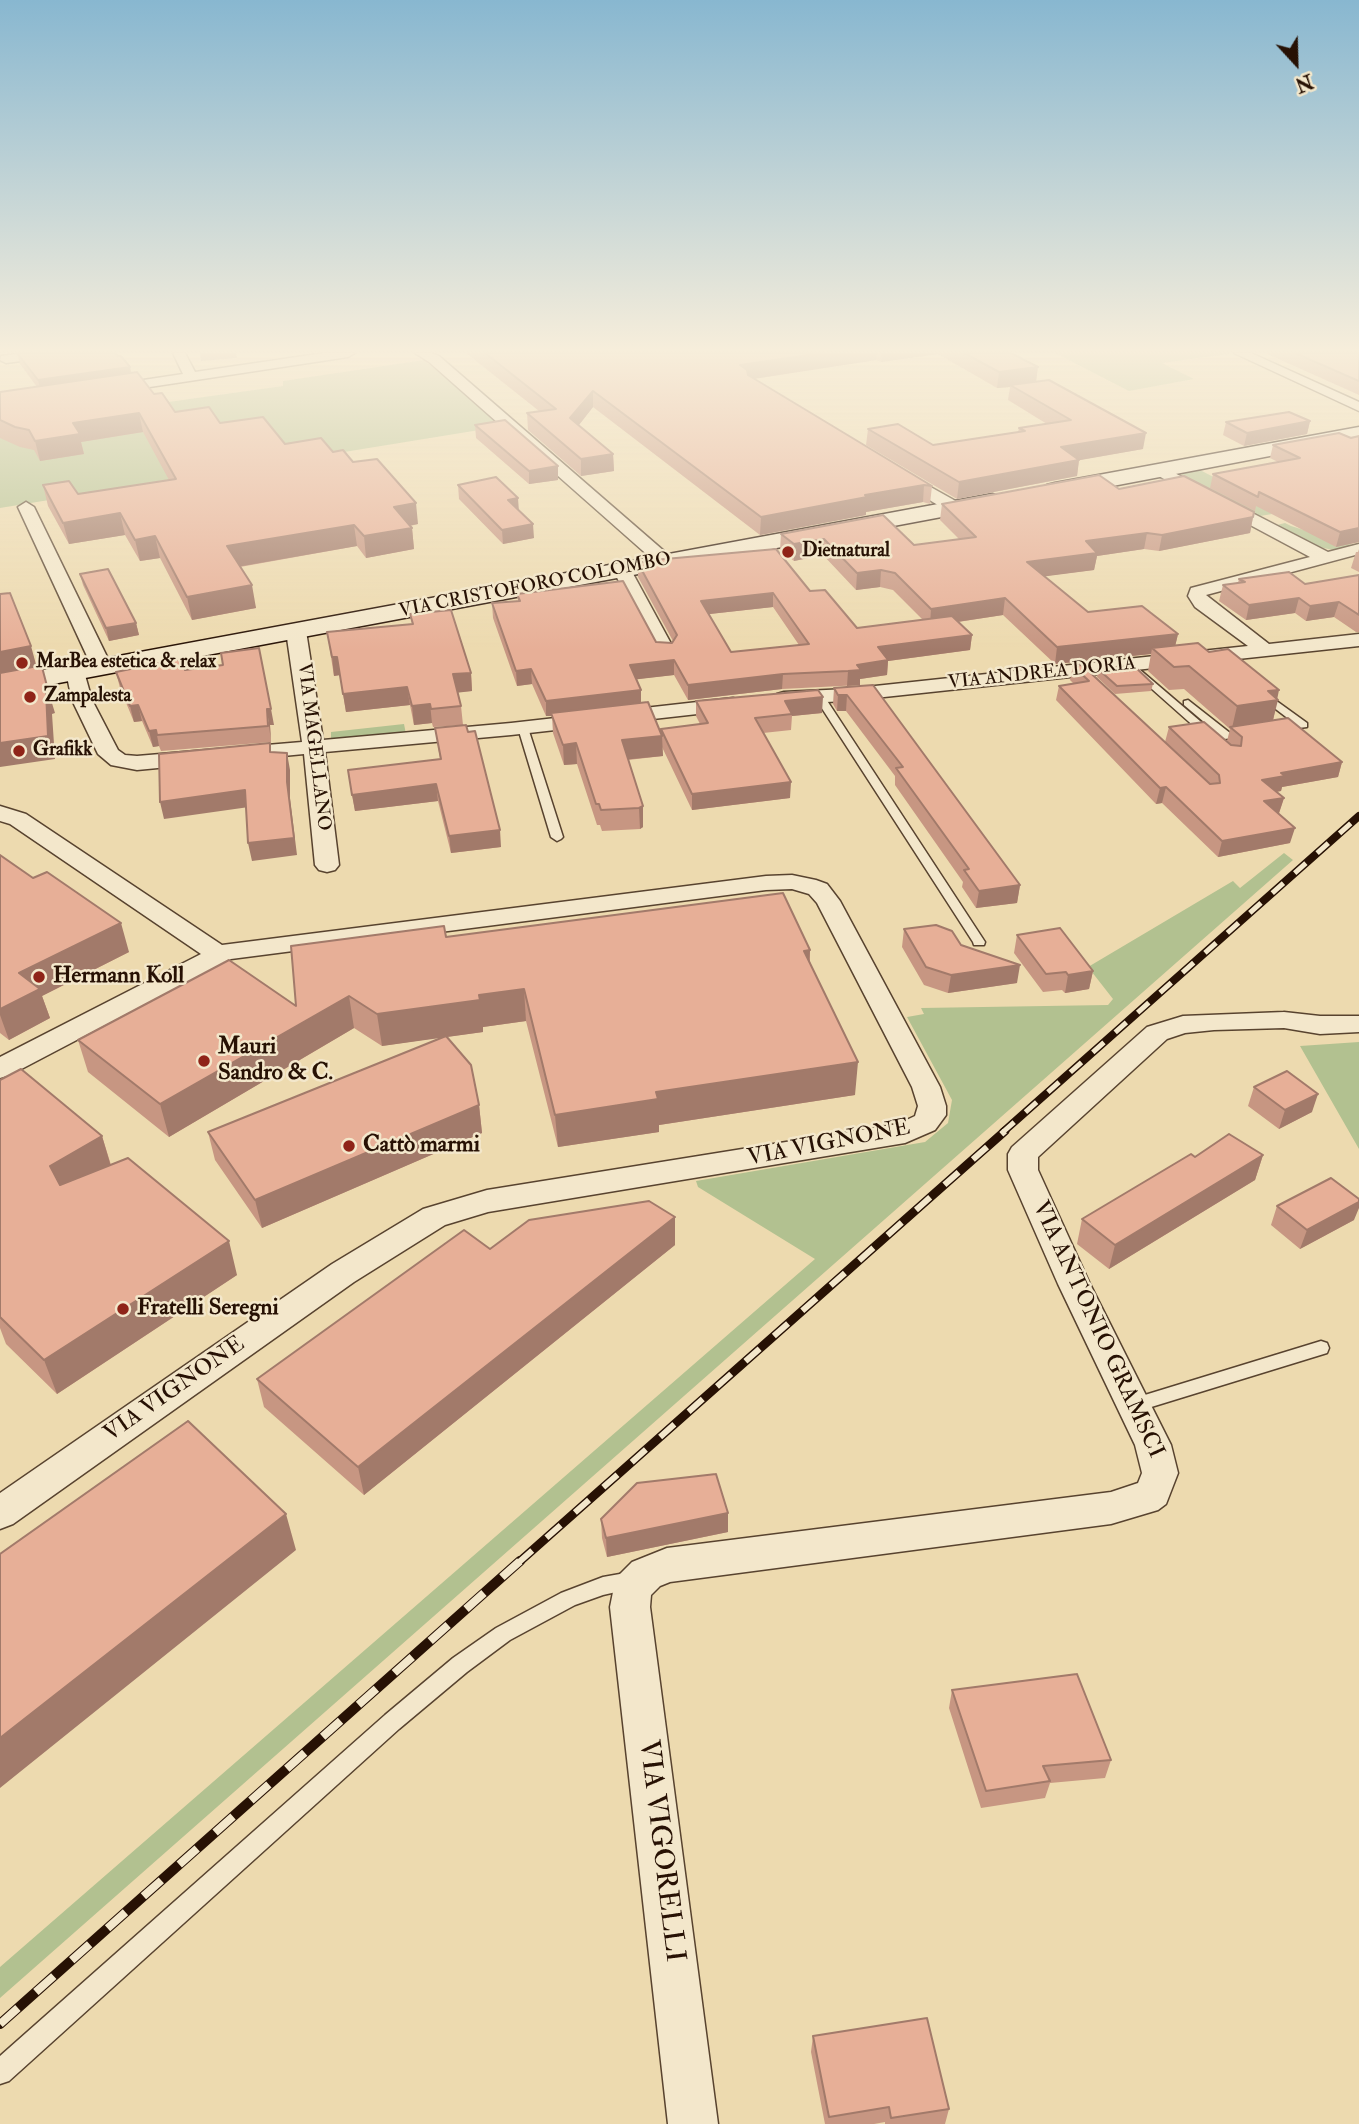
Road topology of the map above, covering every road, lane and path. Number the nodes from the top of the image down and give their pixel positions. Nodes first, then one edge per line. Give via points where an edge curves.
1 (542, 452) edge
2 (1256, 452) edge
3 (884, 465) edge
4 (1159, 470) junction
5 (26, 507) dead end
6 (955, 508) junction
7 (1359, 549) edge
8 (1326, 558) junction
9 (666, 562) junction
10 (622, 570) junction
11 (296, 631) junction
12 (1359, 640) edge
13 (1265, 650) junction
14 (665, 652) edge
15 (1130, 664) junction
16 (102, 667) junction
17 (76, 672) junction
18 (0, 686) edge
19 (1253, 687) edge
20 (819, 696) junction
21 (1188, 703) dead end
22 (523, 728) junction
23 (1265, 731) edge
24 (1253, 733) edge
25 (1222, 747) edge
26 (314, 748) junction
27 (0, 813) edge
28 (557, 837) dead end
29 (327, 864) dead end
30 (979, 942) dead end
31 (219, 955) junction
32 (1359, 1024) edge
33 (0, 1069) edge
34 (1321, 1348) dead end
35 (1135, 1405) junction
36 (0, 1513) edge
37 (639, 1580) junction
38 (0, 2072) edge
39 (693, 2124) edge

1 - 9 street
2 - 4 street, VIA CRISTOFORO COLOMBO
3 - 6 street
4 - 6 street, VIA CRISTOFORO COLOMBO
4 - 8 street
5 - 16 street
6 - 9 street, VIA CRISTOFORO COLOMBO
7 - 8 street
8 - 13 street via 1196,596
9 - 10 street, VIA CRISTOFORO COLOMBO
10 - 11 street, VIA CRISTOFORO COLOMBO
10 - 14 street
11 - 16 street, VIA CRISTOFORO COLOMBO
11 - 26 street, VIA MAGELLANO
12 - 13 street, VIA ANDREA DORIA
13 - 15 street, VIA ANDREA DORIA via 1218,659
15 - 20 street, VIA ANDREA DORIA via 1085,674
15 - 25 lane
16 - 17 street, VIA CRISTOFORO COLOMBO
17 - 18 street, VIA CRISTOFORO COLOMBO
17 - 26 street, VIA ANDREA DORIA via 82,700 102,743 119,760 138,764
19 - 23 lane via 1303,726
20 - 22 street, VIA ANDREA DORIA
20 - 30 lane
21 - 24 lane via 1228,737
22 - 26 street, VIA ANDREA DORIA
22 - 28 lane
26 - 29 street, VIA MAGELLANO
27 - 31 street via 18,819
31 - 33 street, VIA VIGNONE
31 - 36 street, VIA VIGNONE via 766,883 800,883 818,889 828,901 926,1087 931,1115 917,1129 905,1133 487,1201 434,1217 343,1273
32 - 35 street, VIA ANTONIO GRAMSCI via 1214,1022 1157,1033 1023,1154 1023,1170 1073,1284
34 - 35 lane
35 - 37 street, VIA ANTONIO GRAMSCI via 1160,1473 1159,1485 1145,1499 1082,1512 681,1562 653,1570
37 - 38 lane via 603,1586 568,1599 503,1634 460,1665
37 - 39 street, VIA VIGORELLI via 630,1606

